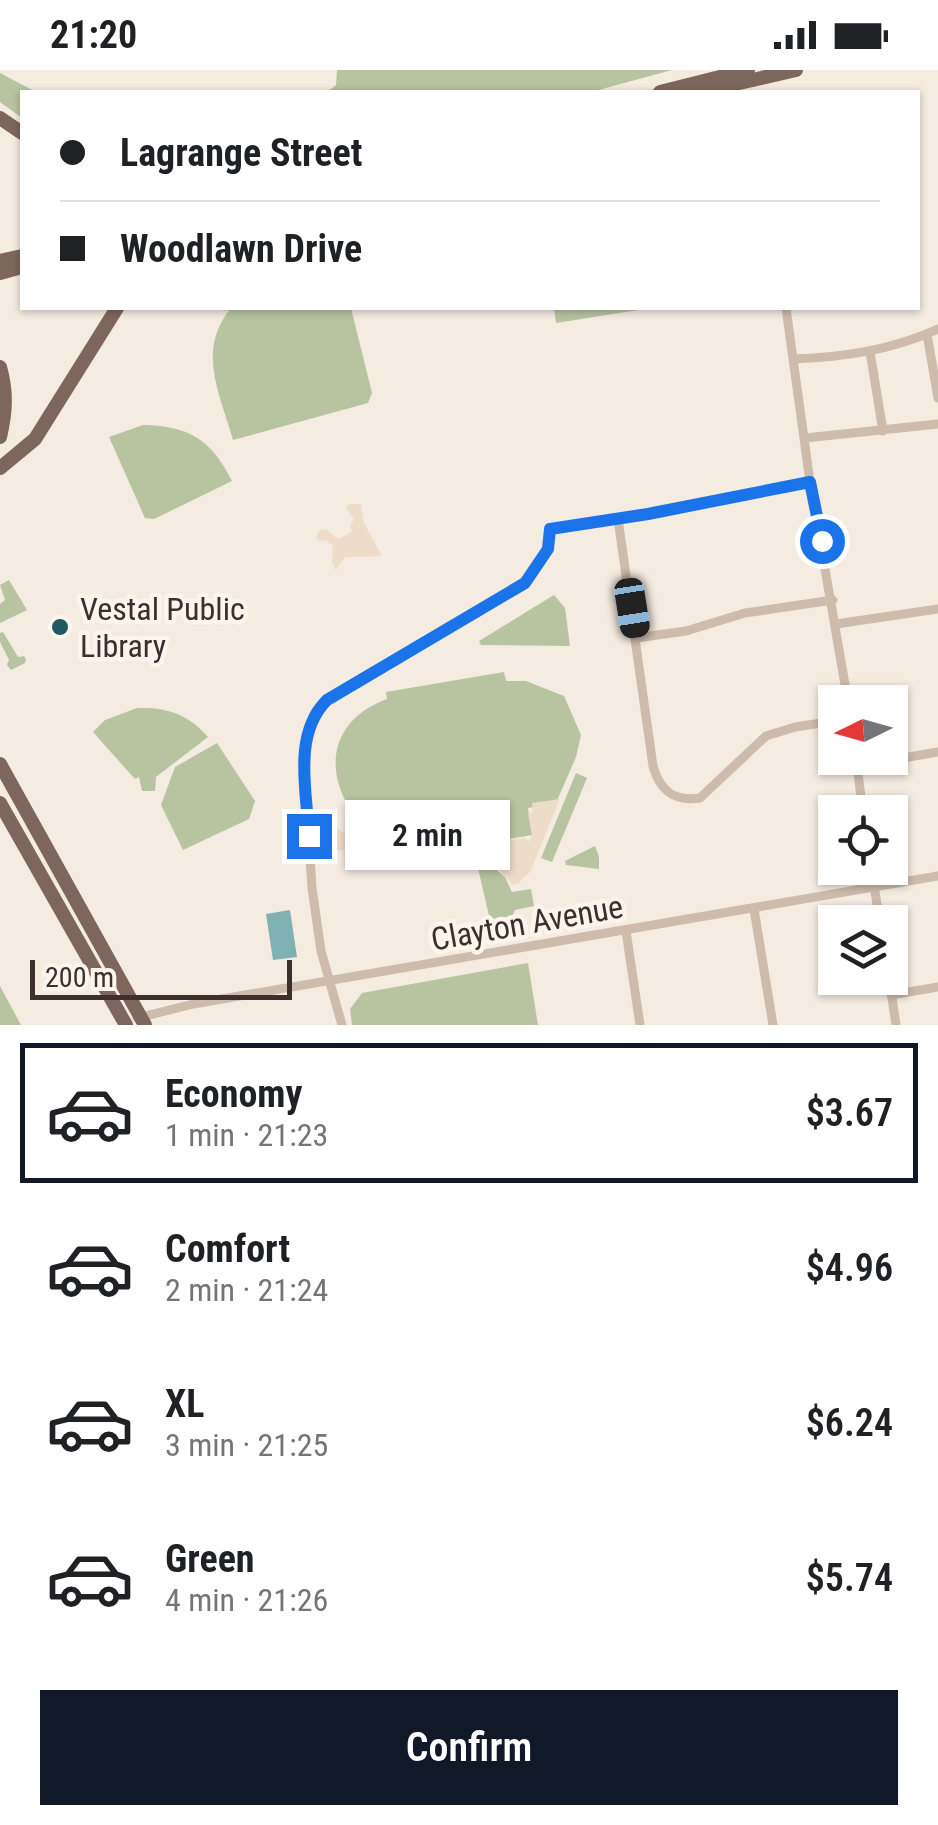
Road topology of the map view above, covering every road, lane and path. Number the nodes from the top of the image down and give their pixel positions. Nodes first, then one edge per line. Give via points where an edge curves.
1 (748, 70) edge
2 (796, 70) edge
3 (668, 90) edge
4 (709, 90) edge
5 (116, 310) edge
6 (786, 310) edge
7 (938, 329) edge
8 (927, 334) junction
9 (870, 352) junction
10 (794, 359) junction
11 (0, 366) edge
12 (938, 398) edge
13 (938, 424) edge
14 (883, 431) junction
15 (0, 437) edge
16 (805, 438) junction
17 (0, 468) edge
18 (810, 482) junction
19 (618, 519) junction
20 (833, 600) junction
21 (938, 609) edge
22 (836, 624) junction
23 (636, 638) junction
24 (845, 685) edge
25 (818, 724) edge
26 (938, 752) edge
27 (908, 756) edge
28 (0, 764) edge
29 (0, 803) edge
30 (938, 876) edge
31 (874, 885) edge
32 (874, 888) junction
33 (877, 905) edge
34 (754, 910) junction
35 (626, 931) junction
36 (330, 982) junction
37 (938, 987) edge
38 (908, 992) edge
39 (892, 995) edge
40 (143, 1021) edge
41 (126, 1024) edge
42 (342, 1025) edge
43 (640, 1025) edge
44 (773, 1025) edge
45 (896, 1025) edge

1 - 3 main road
2 - 4 main road
5 - 17 main road via 34,439
6 - 10 street
7 - 8 street
8 - 9 street
8 - 12 street
9 - 10 street
9 - 14 street
10 - 16 street
11 - 15 main road via 6,389
13 - 14 street
14 - 16 street
16 - 18 street
18 - 19 street
18 - 20 street
19 - 23 street
19 - 36 street via 550,529 548,549 525,583 315,712 305,778 312,888
20 - 22 street
20 - 23 street
21 - 22 street
22 - 24 street
23 - 25 street via 653,766 658,782 676,798 710,792 766,736
26 - 27 street
28 - 40 main road
29 - 41 main road
30 - 32 street, Clayton Avenue
31 - 32 street
32 - 33 street
32 - 34 street, Clayton Avenue
34 - 35 street, Clayton Avenue
34 - 44 street
35 - 36 street, Clayton Avenue
35 - 43 street
36 - 40 street, Clayton Avenue
36 - 42 street
37 - 38 street
39 - 45 street
40 - 41 street, Clayton Avenue

